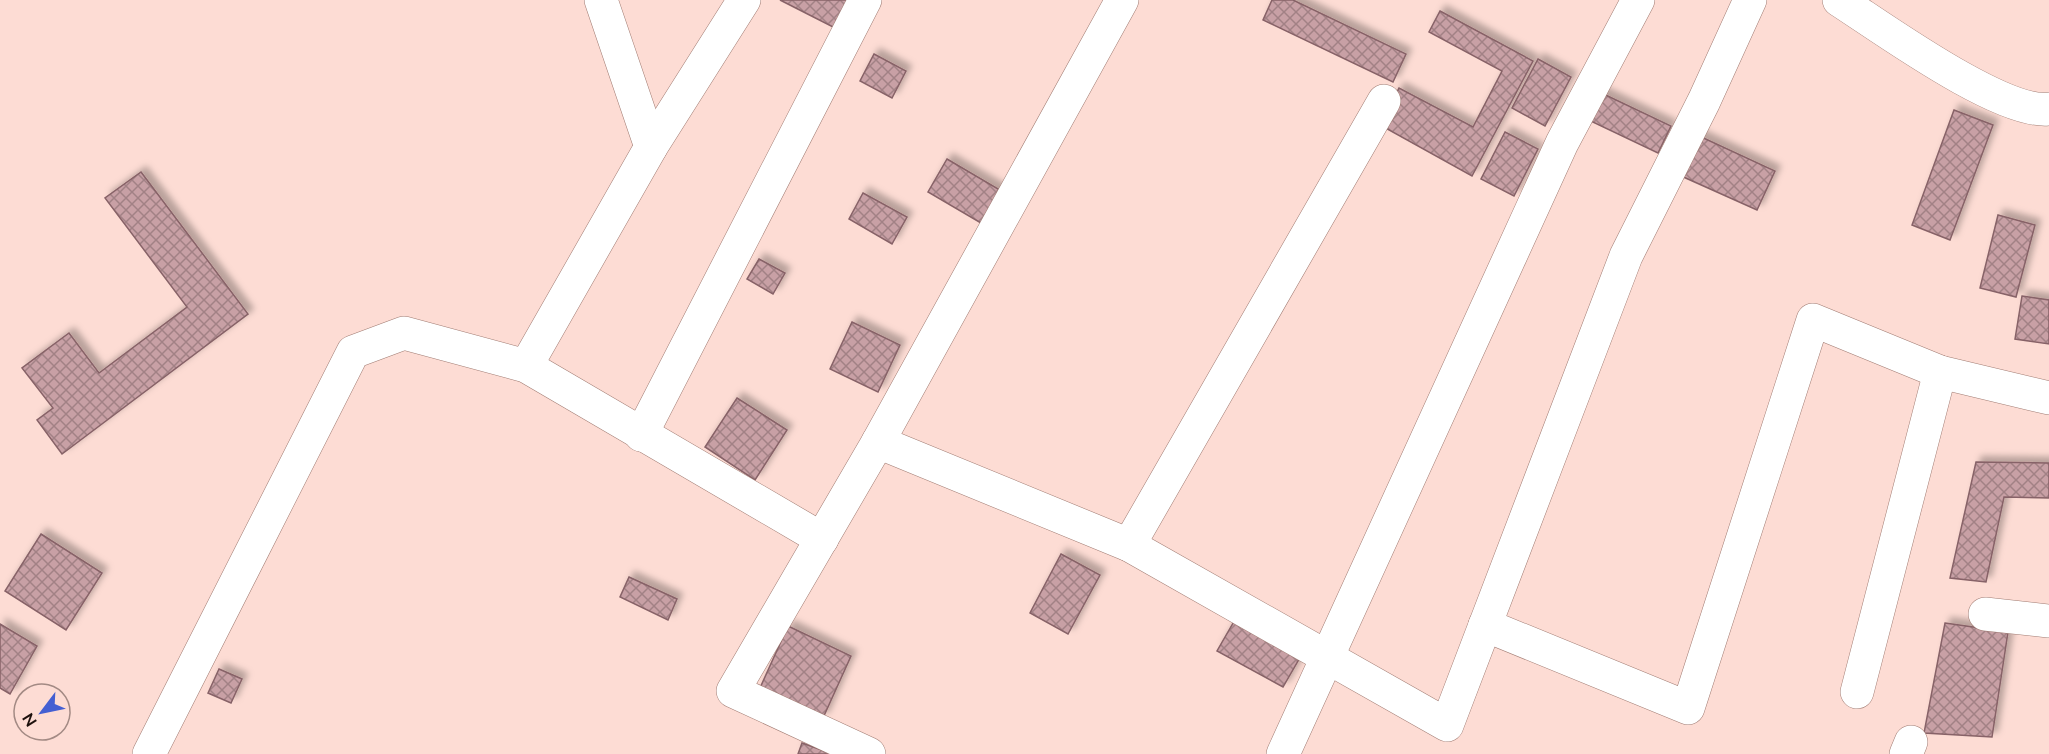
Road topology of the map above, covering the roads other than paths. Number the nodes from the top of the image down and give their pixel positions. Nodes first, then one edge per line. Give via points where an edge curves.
1 (601, 0) edge
2 (744, 0) edge
3 (865, 0) edge
4 (1122, 0) edge
5 (1638, 0) edge
6 (1750, 0) edge
7 (1839, 0) edge
8 (1384, 101) dead end
9 (2049, 109) edge
10 (651, 147) junction
11 (526, 366) junction
12 (1940, 372) junction
13 (2049, 398) edge
14 (641, 435) junction
15 (878, 442) junction
16 (822, 539) junction
17 (1129, 545) junction
18 (1985, 614) dead end
19 (2049, 621) edge
20 (1485, 625) junction
21 (1326, 658) junction
22 (1857, 692) dead end
23 (148, 754) edge
24 (870, 754) edge
25 (1283, 754) edge

1 - 10 street
2 - 10 street
3 - 14 street
4 - 15 street
5 - 21 street via 1562,143
6 - 20 street via 1626,256
7 - 9 street via 1976,87 2022,105
8 - 17 street
10 - 11 street
11 - 14 street
11 - 23 street via 404,333 353,352
12 - 13 street
12 - 20 street via 1813,320 1688,708
12 - 22 street
14 - 16 street
15 - 16 street
15 - 17 street
16 - 24 street via 733,691
17 - 21 street
18 - 19 street
20 - 21 street via 1447,725
21 - 25 street

